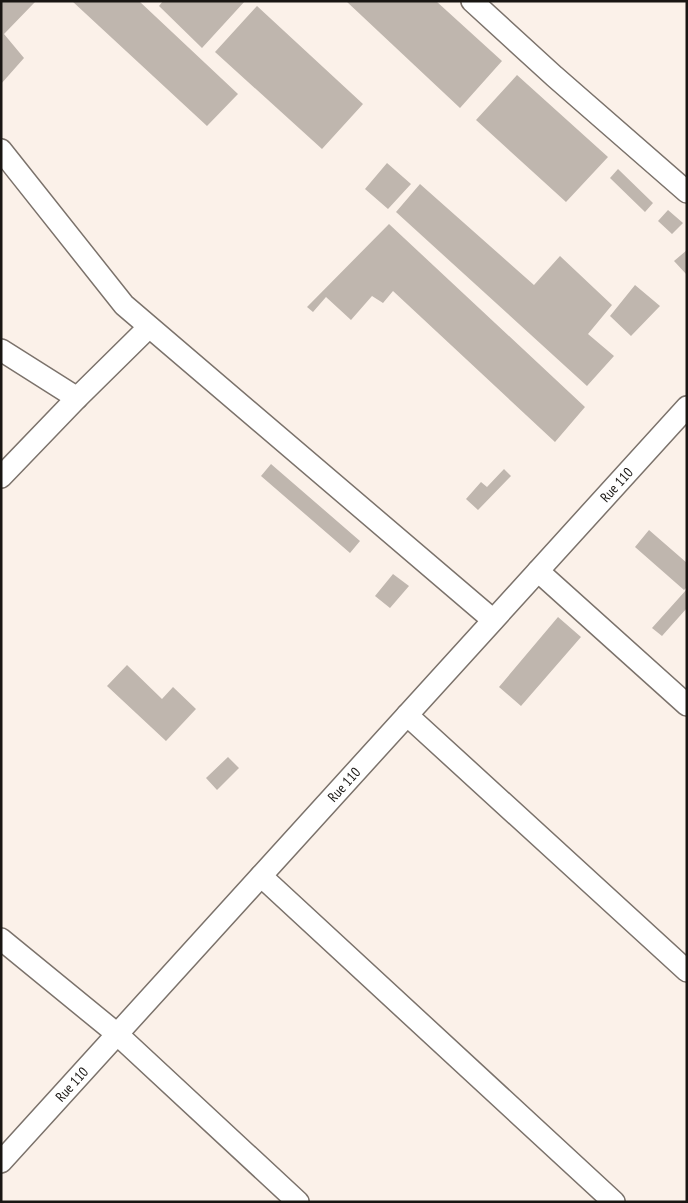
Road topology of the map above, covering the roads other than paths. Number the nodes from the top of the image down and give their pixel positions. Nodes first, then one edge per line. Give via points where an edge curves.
1 (472, 1) edge
2 (1, 150) edge
3 (687, 192) edge
4 (150, 327) junction
5 (1, 350) edge
6 (77, 398) junction
7 (687, 407) edge
8 (1, 477) edge
9 (538, 571) junction
10 (493, 620) junction
11 (687, 705) edge
12 (407, 715) junction
13 (261, 876) junction
14 (1, 939) edge
15 (687, 971) edge
16 (117, 1034) junction
17 (1, 1162) edge
18 (298, 1202) edge
19 (614, 1202) edge

1 - 3 street
2 - 4 street via 124,305
4 - 6 street
4 - 10 street
5 - 6 street
6 - 8 street
7 - 9 street, Rue 110
9 - 10 street, Rue 110
9 - 11 street
10 - 12 street, Rue 110
12 - 13 street, Rue 110
12 - 15 street
13 - 16 street, Rue 110
13 - 19 street
14 - 16 street
16 - 17 street, Rue 110
16 - 18 street

